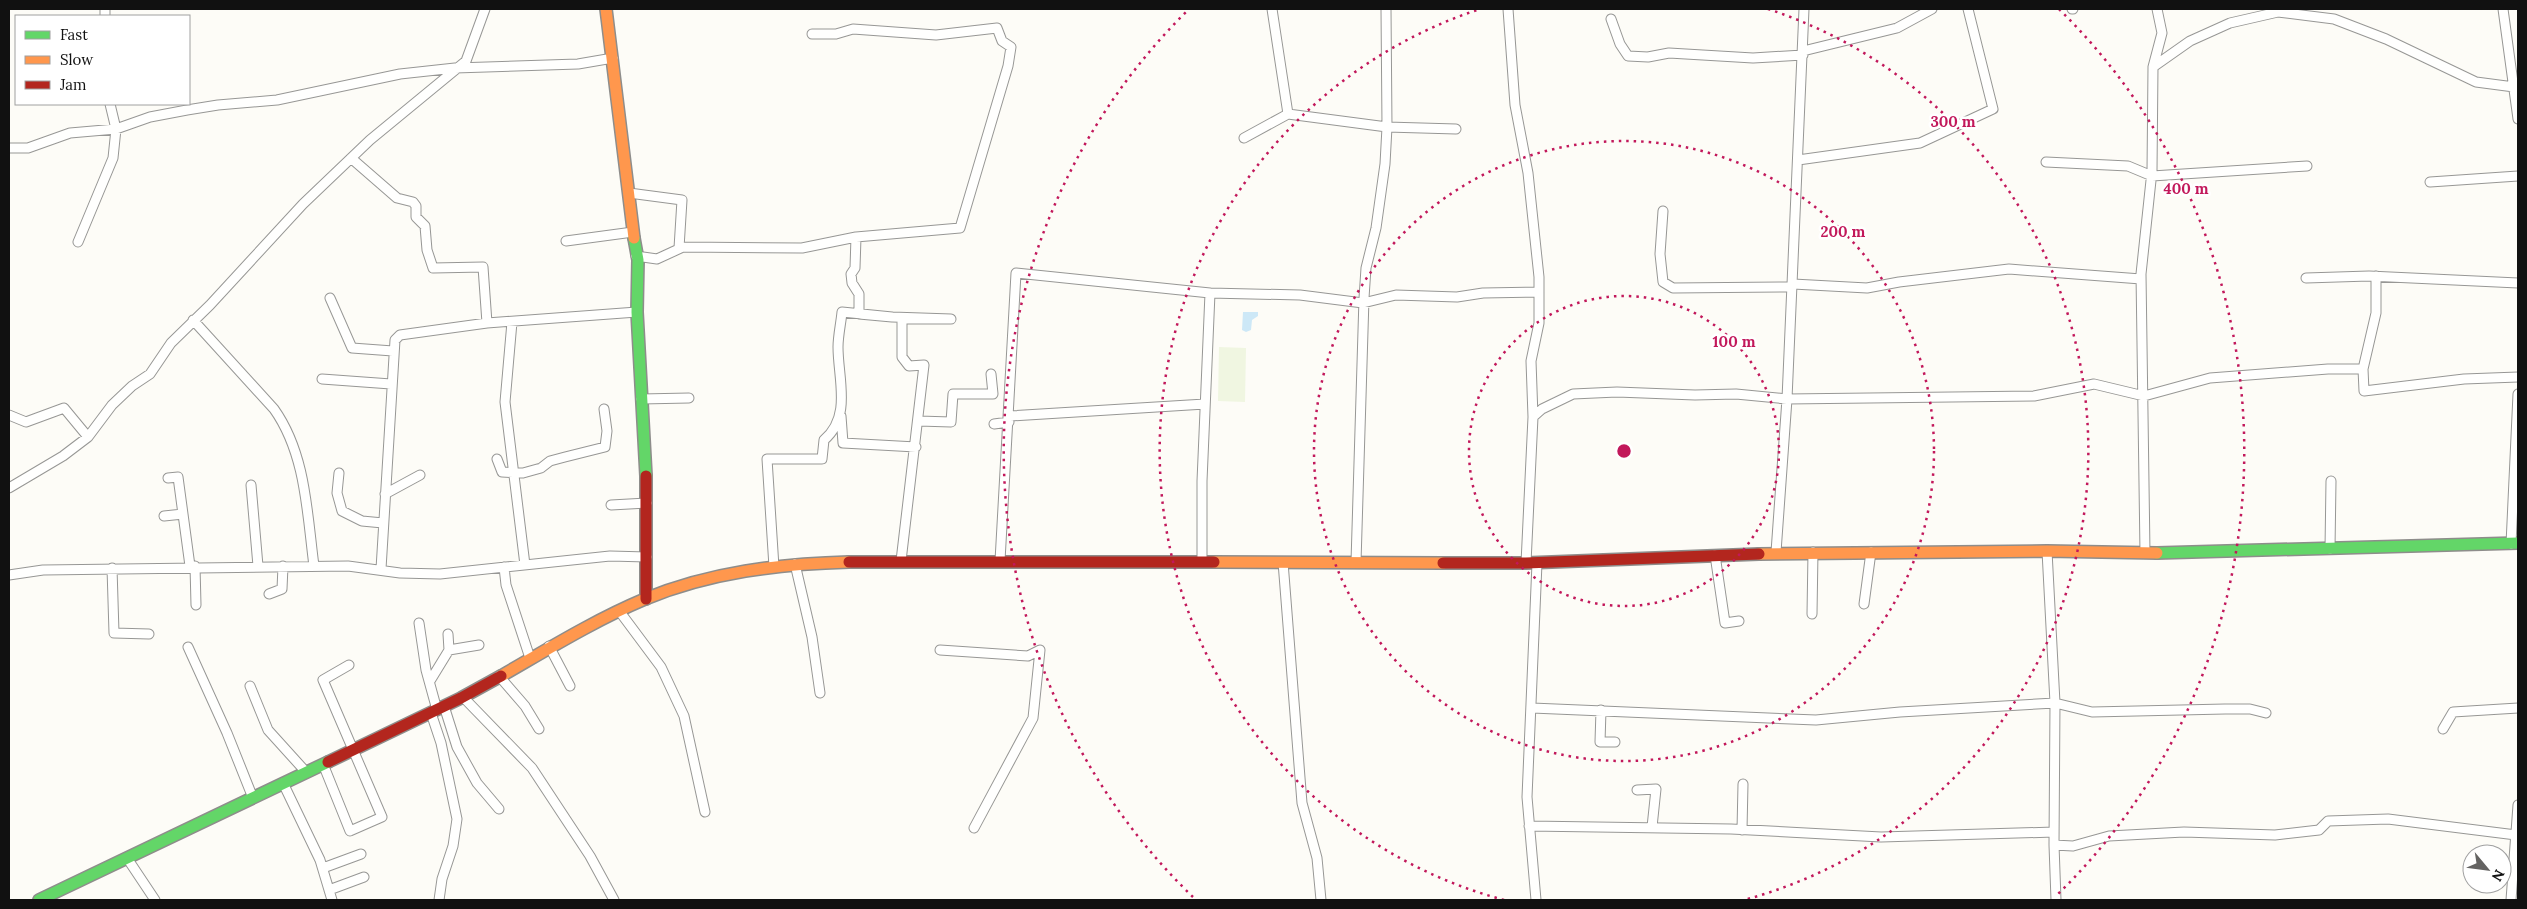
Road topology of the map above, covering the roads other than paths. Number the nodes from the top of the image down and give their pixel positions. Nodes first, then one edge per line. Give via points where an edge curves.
1 (485, 9) edge
2 (606, 9) edge
3 (1272, 9) edge
4 (1386, 9) edge
5 (1508, 9) edge
6 (1804, 9) edge
7 (1932, 9) edge
8 (1968, 9) edge
9 (2157, 9) edge
10 (2503, 9) edge
11 (1612, 19) dead end
12 (812, 34) dead end
13 (1803, 53) junction
14 (613, 58) junction
15 (2153, 67) junction
16 (455, 68) junction
17 (2514, 87) junction
18 (110, 105) edge
19 (1288, 114) junction
20 (2518, 119) edge
21 (1387, 127) junction
22 (116, 129) junction
23 (1456, 129) dead end
24 (1244, 138) dead end
25 (9, 148) edge
26 (352, 158) junction
27 (1798, 160) junction
28 (2046, 162) dead end
29 (2307, 166) dead end
30 (2152, 176) junction
31 (2518, 176) edge
32 (2430, 182) dead end
33 (629, 193) junction
34 (1663, 211) dead end
35 (633, 232) junction
36 (856, 237) junction
37 (566, 241) dead end
38 (78, 242) dead end
39 (679, 248) junction
40 (636, 256) junction
41 (2376, 276) junction
42 (2306, 278) dead end
43 (2141, 279) junction
44 (2518, 283) edge
45 (1792, 285) junction
46 (1539, 292) junction
47 (1210, 293) junction
48 (330, 298) dead end
49 (1363, 303) junction
50 (636, 312) junction
51 (892, 317) junction
52 (193, 320) junction
53 (512, 322) junction
54 (487, 323) junction
55 (393, 351) junction
56 (2363, 369) junction
57 (991, 374) dead end
58 (2518, 377) edge
59 (322, 379) dead end
60 (391, 384) junction
61 (2518, 394) edge
62 (2144, 396) junction
63 (690, 398) dead end
64 (641, 399) junction
65 (1787, 399) junction
66 (1205, 404) junction
67 (604, 409) dead end
68 (841, 414) junction
69 (9, 415) edge
70 (1533, 418) junction
71 (1009, 419) junction
72 (918, 421) junction
73 (994, 424) dead end
74 (88, 436) junction
75 (916, 447) junction
76 (497, 459) dead end
77 (339, 473) dead end
78 (514, 474) junction
79 (420, 475) dead end
80 (168, 478) dead end
81 (2331, 481) dead end
82 (251, 485) dead end
83 (9, 488) edge
84 (385, 494) junction
85 (646, 503) junction
86 (611, 504) dead end
87 (183, 514) junction
88 (164, 516) dead end
89 (383, 523) junction
90 (2514, 544) edge
91 (2330, 548) junction
92 (2047, 551) junction
93 (1776, 552) junction
94 (1813, 552) junction
95 (1871, 552) junction
96 (2146, 553) junction
97 (1714, 555) junction
98 (646, 557) junction
99 (900, 561) junction
100 (1000, 561) junction
101 (1202, 561) junction
102 (1282, 562) junction
103 (1356, 562) junction
104 (1532, 563) junction
105 (795, 564) junction
106 (525, 565) junction
107 (193, 566) junction
108 (258, 566) junction
109 (283, 566) junction
110 (314, 566) junction
111 (504, 567) junction
112 (774, 567) junction
113 (112, 568) junction
114 (380, 569) junction
115 (9, 575) edge
116 (269, 594) dead end
117 (646, 599) junction
118 (1864, 604) dead end
119 (196, 605) dead end
120 (620, 612) junction
121 (1812, 614) dead end
122 (1739, 621) dead end
123 (419, 623) dead end
124 (149, 634) dead end
125 (448, 634) dead end
126 (479, 645) dead end
127 (550, 646) junction
128 (188, 647) dead end
129 (449, 650) junction
130 (940, 650) dead end
131 (530, 658) junction
132 (349, 665) dead end
133 (499, 676) junction
134 (430, 681) junction
135 (250, 686) dead end
136 (570, 686) dead end
137 (820, 692) dead end
138 (463, 697) junction
139 (2055, 703) junction
140 (1532, 708) junction
141 (2518, 708) edge
142 (438, 710) junction
143 (1601, 710) junction
144 (2266, 713) dead end
145 (539, 729) dead end
146 (2443, 729) dead end
147 (1615, 742) dead end
148 (354, 749) junction
149 (323, 764) junction
150 (306, 772) junction
151 (283, 783) junction
152 (1743, 784) dead end
153 (1637, 790) dead end
154 (252, 798) junction
155 (2518, 805) edge
156 (499, 809) dead end
157 (705, 812) dead end
158 (1530, 826) junction
159 (1652, 827) junction
160 (974, 828) dead end
161 (1742, 830) junction
162 (2054, 832) junction
163 (2516, 835) junction
164 (2054, 845) junction
165 (361, 854) dead end
166 (127, 858) junction
167 (323, 868) junction
168 (364, 877) dead end
169 (329, 890) junction
170 (39, 900) edge
171 (155, 900) edge
172 (332, 900) edge
173 (439, 900) edge
174 (614, 900) edge
175 (1321, 900) edge
176 (1536, 900) edge
177 (2056, 900) edge
178 (2511, 900) edge

1 - 16 street via 466,61
2 - 14 main road
3 - 19 street
4 - 21 street
5 - 46 street via 1515,106 1535,221
6 - 13 street
7 - 13 street via 1898,28
8 - 27 street via 1993,109 1920,143
9 - 15 street via 2162,33
10 - 17 street
11 - 13 street via 1620,44 1628,56 1669,53 1753,58
12 - 36 street via 836,34 853,29 936,35 997,28 1002,41 1011,47 960,228
13 - 27 street
14 - 16 street via 578,64
14 - 33 main road
15 - 17 street via 2190,41 2230,23 2278,12 2334,19 2386,39 2476,82
15 - 30 street
16 - 22 street via 400,74 277,100 187,110 150,117
16 - 26 street
17 - 20 street
18 - 22 street
19 - 21 street
19 - 24 street
21 - 23 street
21 - 49 street via 1385,164 1376,228 1366,268
22 - 25 street via 70,133 28,148
22 - 38 street via 113,158
26 - 52 street via 303,204
26 - 54 street via 397,198 413,202 416,217 425,226 427,250 433,268 483,268
27 - 45 street
28 - 30 street via 2128,166
29 - 30 street
30 - 43 street
31 - 32 street
33 - 35 main road
33 - 39 street via 682,200
34 - 45 street via 1660,254 1663,282 1673,288
35 - 37 street
35 - 40 main road
36 - 39 street via 802,248
36 - 51 street via 855,268 851,274 852,284 859,294 859,314
39 - 40 street via 657,259
40 - 50 main road
41 - 42 street
41 - 44 street
41 - 56 street via 2376,312
43 - 45 street via 2009,269 1867,288
43 - 62 street
45 - 65 street
46 - 49 street via 1457,297 1396,295
46 - 70 street via 1539,323 1531,361
47 - 49 street via 1300,295
47 - 66 street
47 - 71 street via 1016,273
48 - 55 street via 352,348
49 - 103 street
50 - 53 street
50 - 64 main road
51 - 68 street via 842,312 838,348
51 - 72 street via 951,319 902,319 902,357 909,366 924,365
52 - 74 street via 171,343 150,374 112,405
52 - 110 street via 284,423 300,465
53 - 54 street
53 - 78 street via 505,402
54 - 55 street via 400,335 395,340
55 - 60 street
56 - 58 street via 2364,391 2464,379
56 - 62 street via 2210,378
57 - 72 street via 993,394 953,394 951,422
59 - 60 street
60 - 84 street
61 - 90 street
62 - 65 street via 2094,384 2034,396
62 - 96 street
63 - 64 street
64 - 85 main road
65 - 70 street via 1736,394 1573,394 1542,409
65 - 93 street
66 - 71 street
66 - 101 street
67 - 78 street via 605,448 565,456 541,468
68 - 75 street via 843,443
68 - 112 street via 833,432 824,440 822,459 767,459
69 - 74 street via 26,422 64,408
70 - 104 street
71 - 73 street
71 - 100 street
72 - 75 street
74 - 83 street via 63,456
75 - 99 street
76 - 78 street via 502,472
77 - 89 street via 337,492 342,511 362,521
78 - 106 street
79 - 84 street
80 - 87 street via 178,478
81 - 91 street
82 - 108 street
84 - 89 street
85 - 86 street
85 - 98 main road
87 - 88 street
87 - 107 street
89 - 114 street
90 - 91 main road
91 - 96 main road
92 - 95 main road
92 - 96 main road
92 - 139 street
93 - 94 main road
93 - 97 main road
94 - 95 main road
94 - 121 street
95 - 118 street
97 - 104 main road
97 - 122 street via 1725,623
98 - 106 street via 610,556
98 - 117 main road
99 - 100 main road
99 - 105 main road
100 - 101 main road
101 - 102 main road
102 - 103 main road
102 - 175 street via 1302,802 1317,858
103 - 104 main road
104 - 140 street
105 - 112 main road
105 - 137 street via 812,637
106 - 111 street
107 - 108 street
107 - 113 street
107 - 119 street
108 - 109 street
109 - 110 street
109 - 116 street via 282,589
110 - 114 street
111 - 114 street via 440,574
111 - 131 street via 506,585
112 - 117 main road via 721,574
113 - 115 street via 43,570
113 - 124 street via 114,633
117 - 120 main road
120 - 127 main road
120 - 157 street via 661,667 684,716
123 - 134 street
125 - 129 street
126 - 129 street
127 - 131 main road
127 - 136 street
128 - 154 street
129 - 134 street
130 - 160 street via 1028,656 1040,650 1033,718
131 - 133 main road
132 - 148 street via 323,680
133 - 138 main road
133 - 145 street via 525,706
134 - 142 street
135 - 150 street via 268,730
138 - 142 main road
138 - 174 street via 532,768 590,856
139 - 143 street via 1816,720
139 - 144 street via 2092,712 2250,709
139 - 162 street
140 - 143 street
140 - 158 street via 1527,797
141 - 146 street via 2453,712
142 - 148 main road
142 - 156 street via 477,783
142 - 173 street via 441,742 457,819
143 - 147 street via 1600,742
148 - 149 main road
148 - 149 street via 382,817 359,829 350,831
149 - 150 main road
150 - 151 main road
151 - 154 main road
151 - 167 street
152 - 161 street
153 - 159 street via 1656,789
154 - 166 main road
155 - 163 street
158 - 159 street
158 - 176 street
159 - 161 street
161 - 162 street via 1881,837
162 - 164 street
163 - 164 street via 2388,819 2328,821 2320,830 2275,834 2184,832 2109,836 2073,846
163 - 178 street
164 - 177 street
165 - 167 street
166 - 170 main road
166 - 171 street
167 - 169 street
168 - 169 street
169 - 172 street

